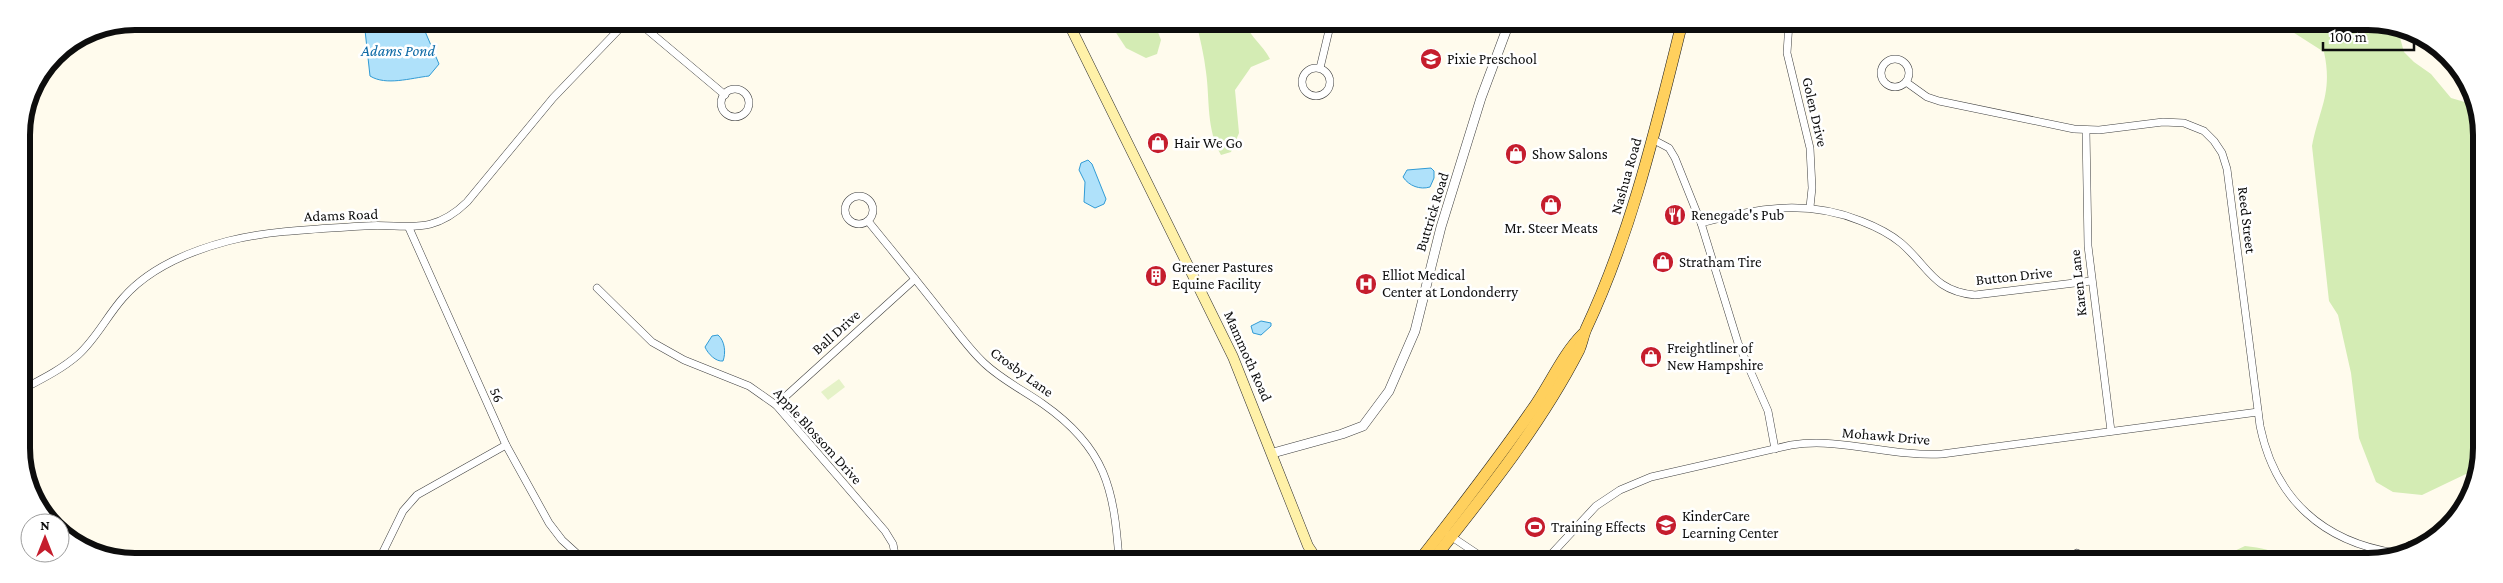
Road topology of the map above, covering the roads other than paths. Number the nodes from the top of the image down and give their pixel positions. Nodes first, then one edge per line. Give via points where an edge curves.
1 (618, 30) edge
2 (648, 30) edge
3 (1072, 30) edge
4 (1329, 30) edge
5 (1506, 30) edge
6 (1680, 30) edge
7 (1788, 30) edge
8 (1320, 68) junction
9 (1906, 82) junction
10 (724, 94) junction
11 (2086, 130) junction
12 (1652, 139) junction
13 (1810, 207) junction
14 (868, 221) junction
15 (1701, 223) junction
16 (409, 228) junction
17 (915, 279) junction
18 (2091, 281) junction
19 (597, 288) dead end
20 (30, 385) edge
21 (776, 405) junction
22 (2258, 412) junction
23 (2111, 431) junction
24 (506, 445) junction
25 (1774, 449) junction
26 (1273, 453) junction
27 (1447, 534) junction
28 (1308, 546) junction
29 (2387, 551) edge
30 (382, 553) edge
31 (576, 553) edge
32 (895, 553) edge
33 (1118, 553) edge
34 (1308, 553) edge
35 (1313, 553) edge
36 (1427, 553) edge
37 (1436, 553) edge
38 (1476, 553) edge
39 (1552, 553) edge

1 - 16 street, Adams Road via 553,98 468,202 445,218
2 - 10 street
3 - 26 main road, Mammoth Road via 1218,325
4 - 8 street
5 - 26 street, Buttrick Road via 1441,227 1415,331 1389,391 1363,426
6 - 12 main road, Nashua Road
7 - 13 street, Golen Drive via 1786,53 1810,148
8 - 8 street via 1330,77 1330,86 1320,96 1311,96 1302,85 1303,75 1310,69
9 - 9 street via 1909,73 1906,64 1897,59 1885,62 1881,74 1884,82 1895,87
9 - 11 street, Reed Street via 1927,97 1945,103
10 - 10 street via 721,105 727,114 737,117 745,113 749,102 744,93 736,90
11 - 18 street, Karen Lane
11 - 22 street, Reed Street via 2177,122 2204,131 2219,147 2227,168
12 - 15 street via 1673,152
12 - 27 main road, Nashua Road via 1619,251 1580,348 1544,410
13 - 15 street, Button Drive via 1767,208
13 - 18 street, Button Drive via 1846,216 1889,235 1904,245 1936,282 1961,294
14 - 14 street via 874,211 872,203 864,196 852,197 846,206 847,216 855,224
14 - 17 street, Crosby Lane
15 - 25 street via 1738,343 1768,412
16 - 20 street, Adams Road via 367,226 275,232 227,241 187,255 143,279 123,298 78,354
16 - 24 street, 56
17 - 21 street, Ball Drive
17 - 33 street, Crosby Lane via 984,363 1000,377 1050,408 1086,442 1111,491
18 - 23 street, Karen Lane
19 - 21 street, Apple Blossom Drive via 652,342 684,360 749,386
21 - 32 street, Apple Blossom Drive via 885,531
22 - 23 street, Mohawk Drive
22 - 29 street, Reed Street via 2271,464 2297,504 2335,534
23 - 25 street, Mohawk Drive via 1927,455 1815,443
24 - 30 street via 422,490 411,500
24 - 31 street, 56 via 549,523
25 - 39 street, Mohawk Drive via 1650,477 1620,490 1596,506
26 - 28 main road, Mammoth Road
27 - 36 main road, Nashua Road
27 - 37 main road, Nashua Road
27 - 38 street
28 - 34 main road, Mammoth Road
28 - 35 main road, Mammoth Road

